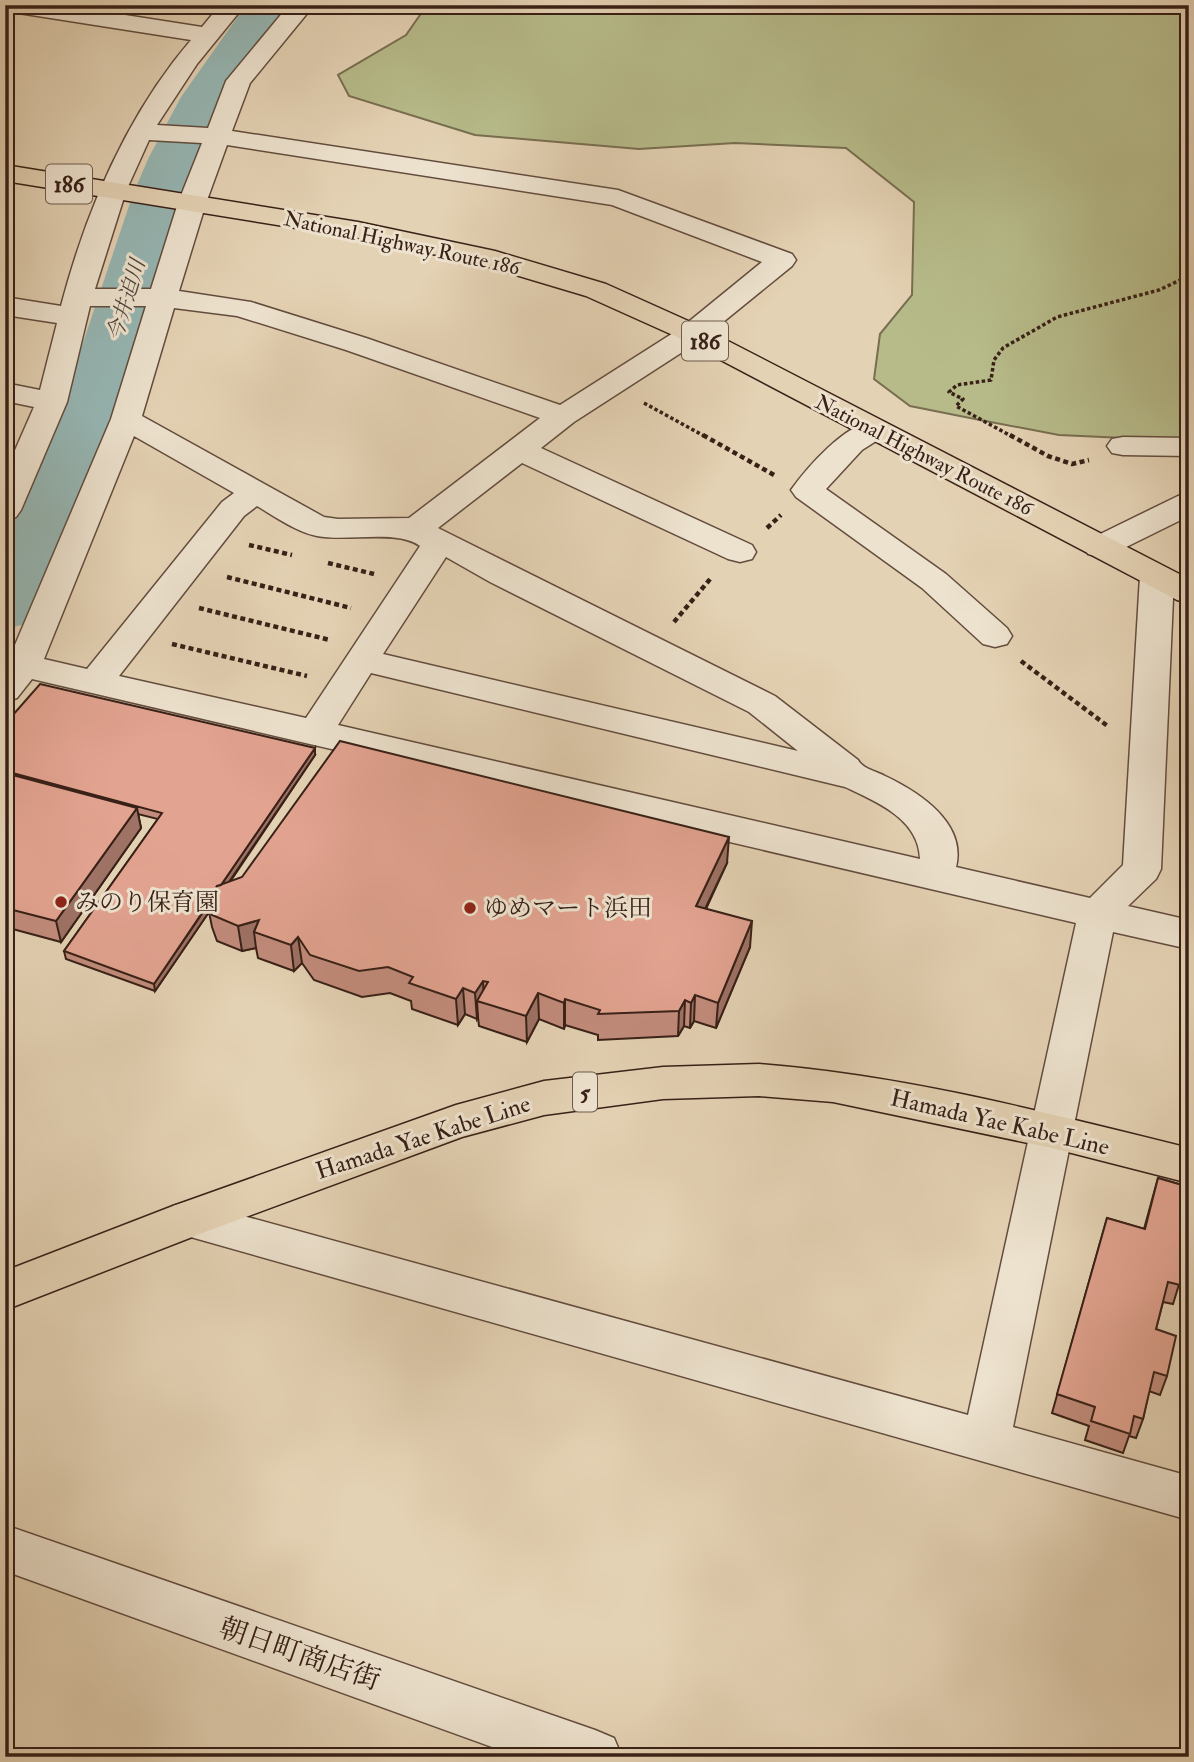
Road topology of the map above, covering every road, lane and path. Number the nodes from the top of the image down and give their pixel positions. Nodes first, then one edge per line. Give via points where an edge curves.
1 (233, 5) edge
2 (302, 5) edge
3 (9, 6) edge
4 (209, 34) junction
5 (149, 132) junction
6 (212, 135) junction
7 (5, 173) edge
8 (123, 192) junction
9 (187, 202) junction
10 (1189, 276) edge
11 (157, 298) junction
12 (81, 304) junction
13 (5, 306) edge
14 (691, 334) junction
15 (613, 385) junction
16 (5, 392) edge
17 (52, 402) junction
18 (563, 416) junction
19 (126, 419) junction
20 (873, 429) junction
21 (1123, 446) joint
22 (1189, 447) edge
23 (520, 450) junction
24 (807, 490) junction
25 (256, 492) junction
26 (1189, 503) edge
27 (5, 510) edge
28 (427, 536) junction
29 (1100, 547) junction
30 (740, 552) dead end
31 (187, 567) junction
32 (1157, 576) junction
33 (1189, 593) edge
34 (162, 599) junction
35 (389, 618) junction
36 (134, 634) junction
37 (995, 636) joint
38 (358, 665) junction
39 (10, 670) edge
40 (96, 681) junction
41 (315, 732) junction
42 (1148, 749) junction
43 (855, 777) junction
44 (935, 876) junction
45 (1097, 914) junction
46 (1189, 935) edge
47 (1052, 1131) junction
48 (1189, 1166) edge
49 (189, 1219) junction
50 (5, 1291) edge
51 (986, 1441) junction
52 (1189, 1498) edge
53 (5, 1548) edge
54 (595, 1757) edge

1 - 4 street
2 - 6 street via 238,81
3 - 4 street
4 - 5 street via 187,60
5 - 6 street
5 - 8 street
6 - 9 street
6 - 14 street via 618,198 782,260
7 - 8 main road, National Highway Route 186 / 186
8 - 9 main road, National Highway Route 186 / 186
8 - 12 street
9 - 11 street
9 - 14 main road, National Highway Route 186 / 186 via 358,230 485,257 596,290
10 - 21 path via 1171,286 1058,316 1007,343 990,371 991,380 957,385 949,392 963,399 956,405 1048,456 1072,464
11 - 12 street
11 - 18 street via 242,308
11 - 19 street
12 - 13 street
12 - 17 street
14 - 15 street
14 - 20 main road, National Highway Route 186 / 186
15 - 18 street
15 - 24 path
16 - 17 street
17 - 27 street
18 - 23 street
19 - 25 street
19 - 39 street
20 - 24 street via 851,443
20 - 29 main road, National Highway Route 186 / 186
21 - 22 street
23 - 28 street
23 - 30 street
24 - 37 street via 934,581
25 - 28 street via 316,526
25 - 31 street via 233,509
26 - 29 street
28 - 35 street
28 - 43 street via 762,704
29 - 32 main road, National Highway Route 186 / 186
31 - 34 street
31 - 35 path
32 - 33 main road, National Highway Route 186 / 186
32 - 42 street
34 - 36 street
34 - 38 path
35 - 38 street
36 - 38 path
36 - 40 street
37 - 42 path via 1028,667 1135,745
38 - 41 street
38 - 43 street
39 - 40 street
40 - 41 street
41 - 44 street
42 - 45 street via 1142,869
43 - 44 street via 913,807 930,825 940,865
44 - 45 street
45 - 46 street
45 - 47 street
47 - 48 main road, Hamada Yae Kabe Line / 5
47 - 49 main road, Hamada Yae Kabe Line / 5 via 833,1086 759,1080 663,1083 544,1098 481,1114
47 - 51 street
49 - 50 main road, Hamada Yae Kabe Line / 5
49 - 51 street
51 - 52 street
53 - 54 street, 朝日町商店街

